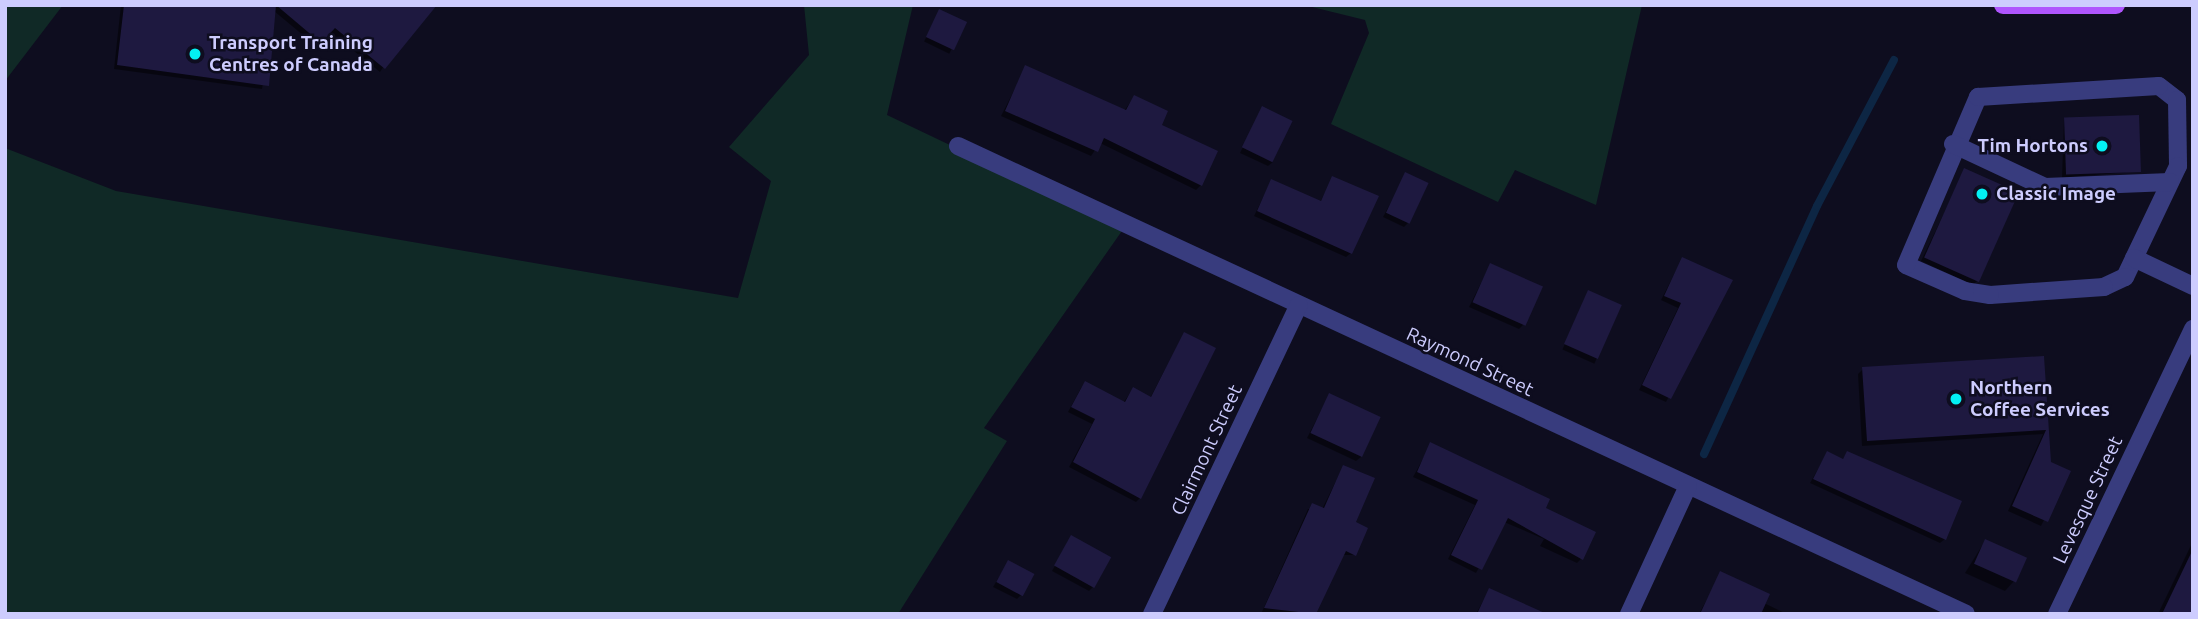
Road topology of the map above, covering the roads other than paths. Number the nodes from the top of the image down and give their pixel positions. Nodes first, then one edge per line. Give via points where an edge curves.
1 (2003, 5) edge
2 (2116, 5) edge
3 (1953, 144) junction
4 (958, 146) dead end
5 (2180, 174) edge
6 (2134, 258) junction
7 (2193, 286) edge
8 (1299, 305) junction
9 (2193, 329) edge
10 (1688, 486) junction
11 (1152, 614) edge
12 (1629, 614) edge
13 (1966, 614) edge
14 (2057, 614) edge

1 - 2 main road
3 - 5 street via 2045,187
3 - 5 street via 1978,97 2159,86 2177,100
3 - 6 street via 1907,254 1906,265 1917,274 1990,295 2080,288 2125,277
4 - 8 street, Raymond Street
5 - 6 street
6 - 7 street
8 - 10 street, Raymond Street
8 - 11 street, Clairmont Street
9 - 14 street, Levesque Street
10 - 12 street
10 - 13 street, Raymond Street

